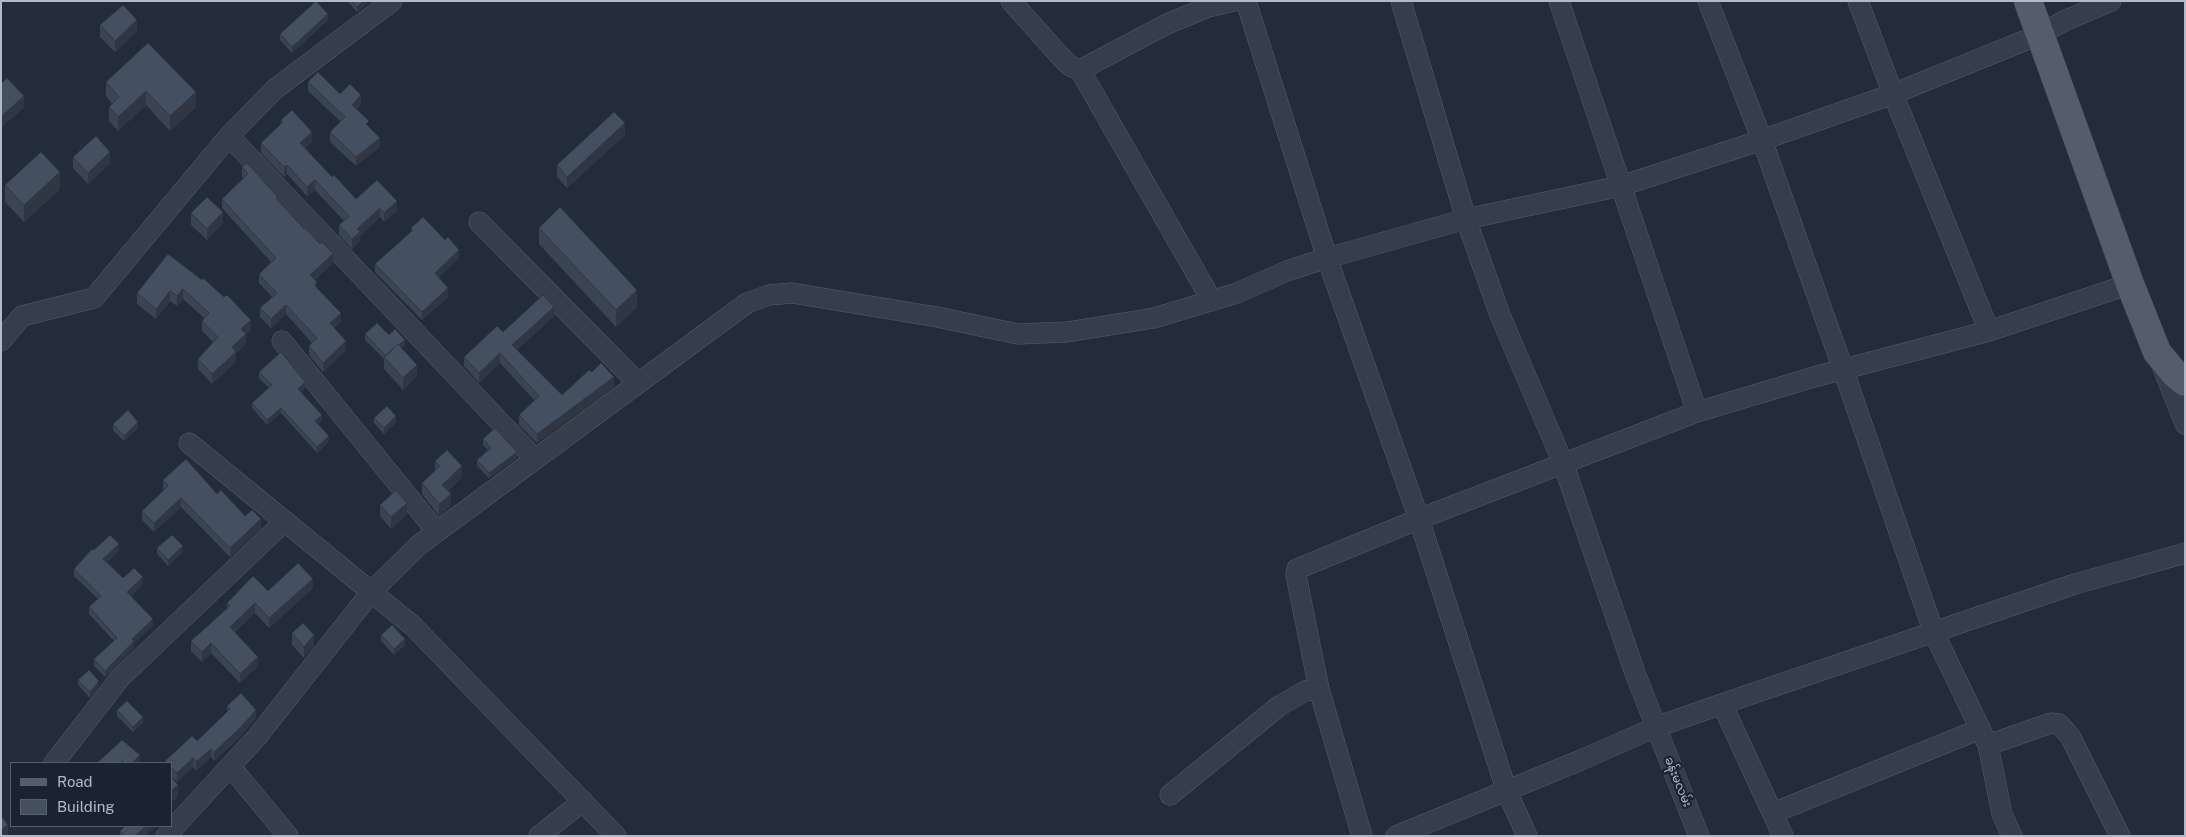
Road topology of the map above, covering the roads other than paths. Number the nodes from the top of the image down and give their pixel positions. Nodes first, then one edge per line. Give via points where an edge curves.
1 (392, 1) edge
2 (1011, 1) edge
3 (1234, 1) edge
4 (1246, 1) edge
5 (1401, 1) edge
6 (1559, 1) edge
7 (1708, 1) edge
8 (1858, 1) edge
9 (2028, 1) edge
10 (2110, 1) edge
11 (2041, 34) junction
12 (1080, 70) junction
13 (1893, 94) junction
14 (229, 136) junction
15 (1762, 140) junction
16 (1621, 186) junction
17 (1466, 219) junction
18 (479, 222) dead end
19 (1328, 258) junction
20 (2130, 284) junction
21 (1212, 301) junction
22 (1989, 331) junction
23 (1, 341) edge
24 (282, 341) dead end
25 (2157, 352) junction
26 (1843, 369) junction
27 (2185, 382) edge
28 (638, 383) junction
29 (1697, 412) junction
30 (2185, 424) edge
31 (189, 443) dead end
32 (536, 460) junction
33 (1563, 463) junction
34 (1419, 519) junction
35 (285, 521) junction
36 (437, 532) junction
37 (2185, 553) edge
38 (372, 591) junction
39 (1934, 633) junction
40 (1319, 689) junction
41 (1722, 704) junction
42 (1656, 728) junction
43 (1984, 737) junction
44 (55, 762) edge
45 (230, 766) junction
46 (1506, 790) junction
47 (1170, 795) dead end
48 (583, 801) junction
49 (1773, 813) junction
50 (166, 836) edge
51 (288, 836) edge
52 (539, 836) edge
53 (616, 836) edge
54 (1362, 836) edge
55 (1396, 836) edge
56 (1527, 836) edge
57 (1699, 836) edge
58 (1783, 836) edge
59 (2012, 836) edge
60 (2120, 836) edge

1 - 14 street via 275,89
2 - 12 street via 1070,66
3 - 12 street via 1208,7 1167,24
4 - 19 street
5 - 17 street, ခန်းမလမ်း
6 - 16 street
7 - 15 street
8 - 13 street
9 - 11 main road
10 - 11 street
11 - 13 street
11 - 20 main road
12 - 21 street
13 - 15 street
13 - 22 street
14 - 23 street via 94,298 22,316
14 - 32 street
15 - 16 street
15 - 26 street
16 - 17 street
16 - 29 street
17 - 19 street
17 - 33 street, ခန်းမလမ်း via 1500,315
18 - 28 street
19 - 21 street
19 - 34 street
20 - 22 street
20 - 25 main road
21 - 28 street via 1154,318 1067,332 1018,334 792,293 769,295 747,303
22 - 26 street
24 - 36 street
25 - 27 main road
25 - 30 street
26 - 29 street
26 - 39 street
28 - 32 street
29 - 33 street
31 - 35 street
32 - 36 street
33 - 34 street
33 - 42 street, ခန်းမလမ်း
34 - 40 street via 1297,569
34 - 46 street
35 - 38 street
35 - 44 street via 120,678
36 - 38 street
37 - 39 street via 2075,584
38 - 45 street via 257,737
38 - 48 street via 414,626
39 - 41 street
39 - 43 street
40 - 47 street via 1305,691 1279,706
40 - 54 street
41 - 42 street
41 - 49 street
42 - 46 street
42 - 57 street, ခန်းမလမ်း
43 - 49 street
43 - 59 street via 2002,814
43 - 60 street via 2051,722 2059,724 2070,736
45 - 50 street
45 - 51 street
46 - 55 street
46 - 56 street
48 - 52 street
48 - 53 street
49 - 58 street

